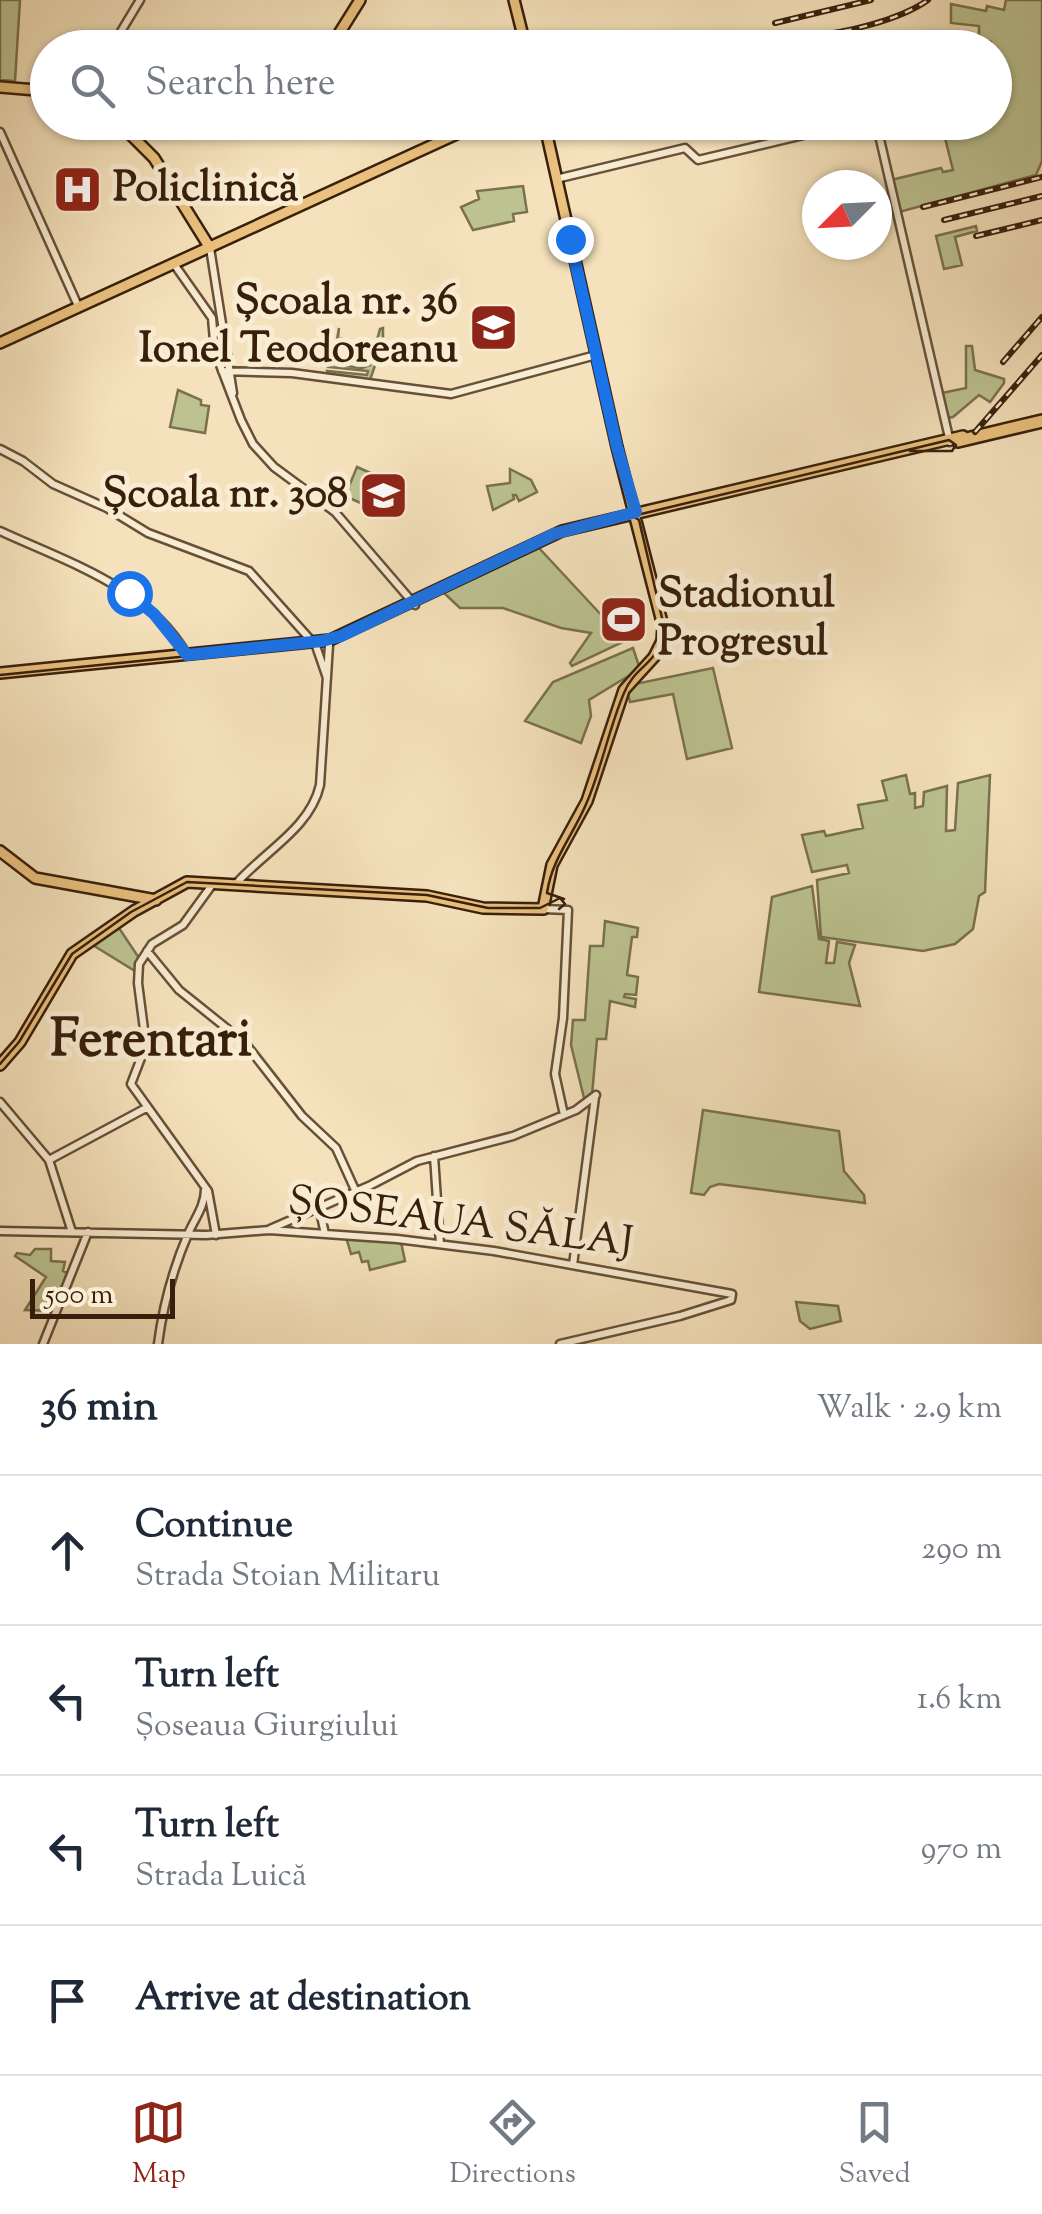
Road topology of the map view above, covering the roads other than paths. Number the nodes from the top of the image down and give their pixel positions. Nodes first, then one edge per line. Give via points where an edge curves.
1 (140, 0) edge
2 (357, 0) edge
3 (514, 0) edge
4 (122, 30) edge
5 (339, 30) edge
6 (522, 30) edge
7 (0, 85) edge
8 (30, 88) edge
9 (0, 132) edge
10 (136, 140) edge
11 (440, 140) edge
12 (548, 140) edge
13 (782, 140) edge
14 (880, 140) edge
15 (556, 179) junction
16 (210, 246) junction
17 (174, 264) junction
18 (139, 279) junction
19 (78, 306) junction
20 (0, 342) edge
21 (597, 360) junction
22 (226, 371) junction
23 (1042, 420) edge
24 (955, 440) junction
25 (0, 449) edge
26 (637, 515) junction
27 (0, 531) edge
28 (414, 603) junction
29 (314, 644) junction
30 (329, 644) junction
31 (187, 655) junction
32 (0, 676) edge
33 (327, 678) junction
34 (0, 851) edge
35 (213, 884) junction
36 (234, 886) junction
37 (136, 901) junction
38 (542, 907) junction
39 (146, 952) junction
40 (0, 1065) edge
41 (0, 1102) edge
42 (146, 1108) junction
43 (564, 1114) junction
44 (434, 1156) junction
45 (49, 1160) junction
46 (356, 1192) junction
47 (207, 1203) junction
48 (320, 1207) junction
49 (284, 1227) junction
50 (0, 1231) edge
51 (72, 1232) junction
52 (88, 1232) junction
53 (188, 1234) junction
54 (216, 1234) junction
55 (325, 1234) junction
56 (440, 1244) junction
57 (573, 1265) junction
58 (43, 1344) edge
59 (158, 1344) edge
60 (560, 1344) edge

1 - 4 street
2 - 5 main road
3 - 6 main road
7 - 8 main road
9 - 19 street
10 - 16 main road
11 - 16 main road
12 - 15 main road
13 - 15 street via 698,160 685,148
14 - 24 street
15 - 21 main road
16 - 17 main road
16 - 18 main road
16 - 22 street
17 - 18 main road
17 - 22 street via 212,318 214,350
18 - 19 main road
19 - 20 main road
21 - 22 street via 451,394 291,372
21 - 26 main road
22 - 28 street via 248,436 265,458 332,509
23 - 24 highway
24 - 26 main road
25 - 29 street via 148,533 250,571
26 - 28 main road via 559,532
26 - 38 main road via 663,631 660,645 624,690 589,797 552,867
27 - 31 street via 129,593
28 - 29 main road
28 - 30 main road
29 - 30 main road
29 - 31 main road
29 - 32 main road
29 - 33 street
30 - 33 street
31 - 32 main road
33 - 36 street via 316,800
34 - 37 main road via 35,878
35 - 36 main road
35 - 37 main road via 185,883 156,900
35 - 39 street via 183,925
36 - 38 main road via 427,896 480,908
37 - 40 main road via 69,957
38 - 43 street via 568,910 555,1074
39 - 42 street via 138,972 146,1047 132,1082
39 - 46 street via 178,990 245,1044 336,1148
41 - 45 street
42 - 45 street
42 - 47 street via 204,1188
43 - 44 street, ȘOSEAUA SĂLAJ via 506,1138
43 - 57 street, ȘOSEAUA SĂLAJ via 596,1096
44 - 46 street, ȘOSEAUA SĂLAJ
44 - 56 street
45 - 51 street
46 - 48 street, ȘOSEAUA SĂLAJ
47 - 53 street
47 - 54 street
48 - 49 street, ȘOSEAUA SĂLAJ
48 - 55 street
49 - 54 street, ȘOSEAUA SĂLAJ
49 - 55 street, ȘOSEAUA SĂLAJ
50 - 51 street, ȘOSEAUA SĂLAJ
51 - 52 street, ȘOSEAUA SĂLAJ
52 - 53 street, ȘOSEAUA SĂLAJ
52 - 58 street
53 - 54 street, ȘOSEAUA SĂLAJ
53 - 59 street via 163,1305
55 - 56 street, ȘOSEAUA SĂLAJ
56 - 57 street, ȘOSEAUA SĂLAJ
57 - 60 street, ȘOSEAUA SĂLAJ via 731,1296 683,1316

